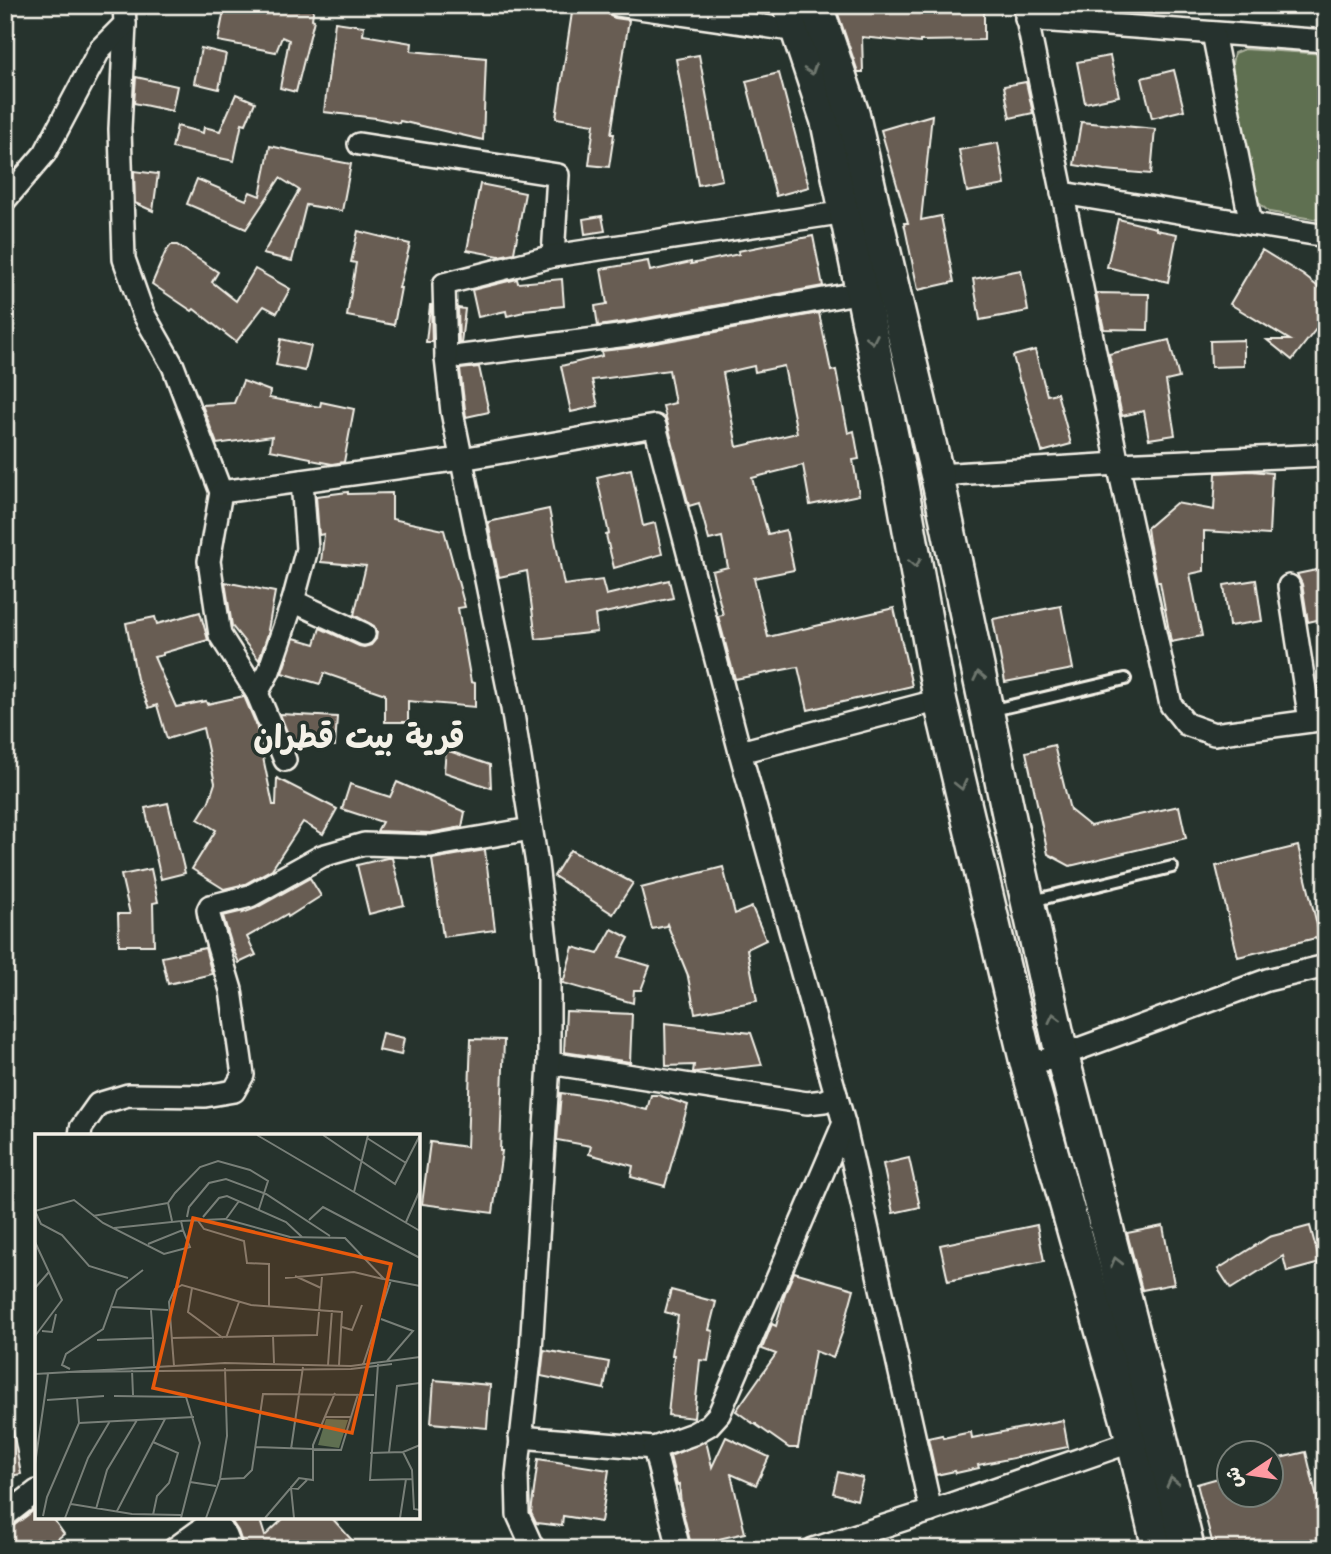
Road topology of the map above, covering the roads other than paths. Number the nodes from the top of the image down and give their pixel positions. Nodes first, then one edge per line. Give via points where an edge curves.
1 (618, 5) edge
2 (816, 5) edge
3 (1025, 12) edge
4 (124, 14) edge
5 (794, 18) edge
6 (1213, 33) junction
7 (1326, 40) edge
8 (359, 144) dead end
9 (1062, 192) junction
10 (5, 200) edge
11 (846, 212) junction
12 (1251, 224) junction
13 (1326, 236) edge
14 (553, 256) junction
15 (862, 292) junction
16 (446, 358) junction
17 (1326, 454) edge
18 (461, 459) junction
19 (1118, 464) junction
20 (937, 475) junction
21 (900, 477) junction
22 (302, 481) junction
23 (221, 492) junction
24 (1289, 586) dead end
25 (293, 601) junction
26 (365, 634) dead end
27 (1125, 679) dead end
28 (257, 693) junction
29 (940, 700) junction
30 (986, 711) junction
31 (1318, 720) edge
32 (740, 752) junction
33 (285, 760) dead end
34 (531, 829) junction
35 (1017, 854) junction
36 (979, 863) junction
37 (1172, 867) dead end
38 (1028, 902) junction
39 (1326, 966) edge
40 (1062, 1055) junction
41 (549, 1063) junction
42 (1027, 1065) junction
43 (836, 1095) junction
44 (844, 1123) junction
45 (80, 1134) edge
46 (520, 1437) junction
47 (1133, 1441) junction
48 (654, 1448) junction
49 (35, 1494) edge
50 (931, 1511) junction
51 (5, 1516) edge
52 (174, 1549) edge
53 (231, 1549) edge
54 (535, 1549) edge
55 (679, 1549) edge
56 (813, 1549) edge
57 (1159, 1549) edge
58 (1188, 1549) edge

1 - 5 street
2 - 20 street via 853,115
3 - 6 street
3 - 9 street
4 - 10 street via 100,49 45,153
4 - 23 street via 120,129 124,259 144,313 173,366
5 -> 11 street via 827,120
6 - 7 street
6 - 12 street
8 - 14 street via 558,175
9 - 12 street
9 - 19 street
11 - 14 street
11 - 15 street
12 - 13 street
14 - 16 street via 444,284
15 - 16 street via 627,335
15 -> 21 street
16 - 18 street
17 - 19 street
18 - 22 street
18 - 32 street via 655,426
18 - 34 street via 512,708
19 - 20 street
19 - 31 street via 1171,705 1186,724 1214,734
20 - 21 street
30 -> 20 street
21 -> 29 street
22 - 23 street
22 - 25 street via 307,549
23 - 28 street via 209,561 220,635
24 - 31 street
25 - 26 street
25 - 28 street
27 - 30 lane
28 - 33 street
29 - 32 street
29 -> 36 street
30 - 35 street
32 - 43 street
34 - 41 street via 549,966
34 - 45 street via 431,846 364,844 322,856 250,896 211,906 209,916 231,990 243,1074 234,1091 205,1096 128,1095 97,1104
35 - 36 street
35 - 38 street
36 - 42 street
37 - 38 lane
40 -> 38 street
39 - 40 street via 1267,980
40 - 42 street
58 -> 40 street
41 - 43 street via 807,1103
41 - 46 street via 531,1350
42 - 47 street
43 - 44 street
44 - 48 street via 719,1414 693,1434
44 - 50 street
46 - 48 street
46 - 54 street via 518,1515
47 - 50 street
47 - 57 street
48 - 55 street
49 - 51 street
50 - 56 street
52 - 53 street via 203,1528 219,1526

